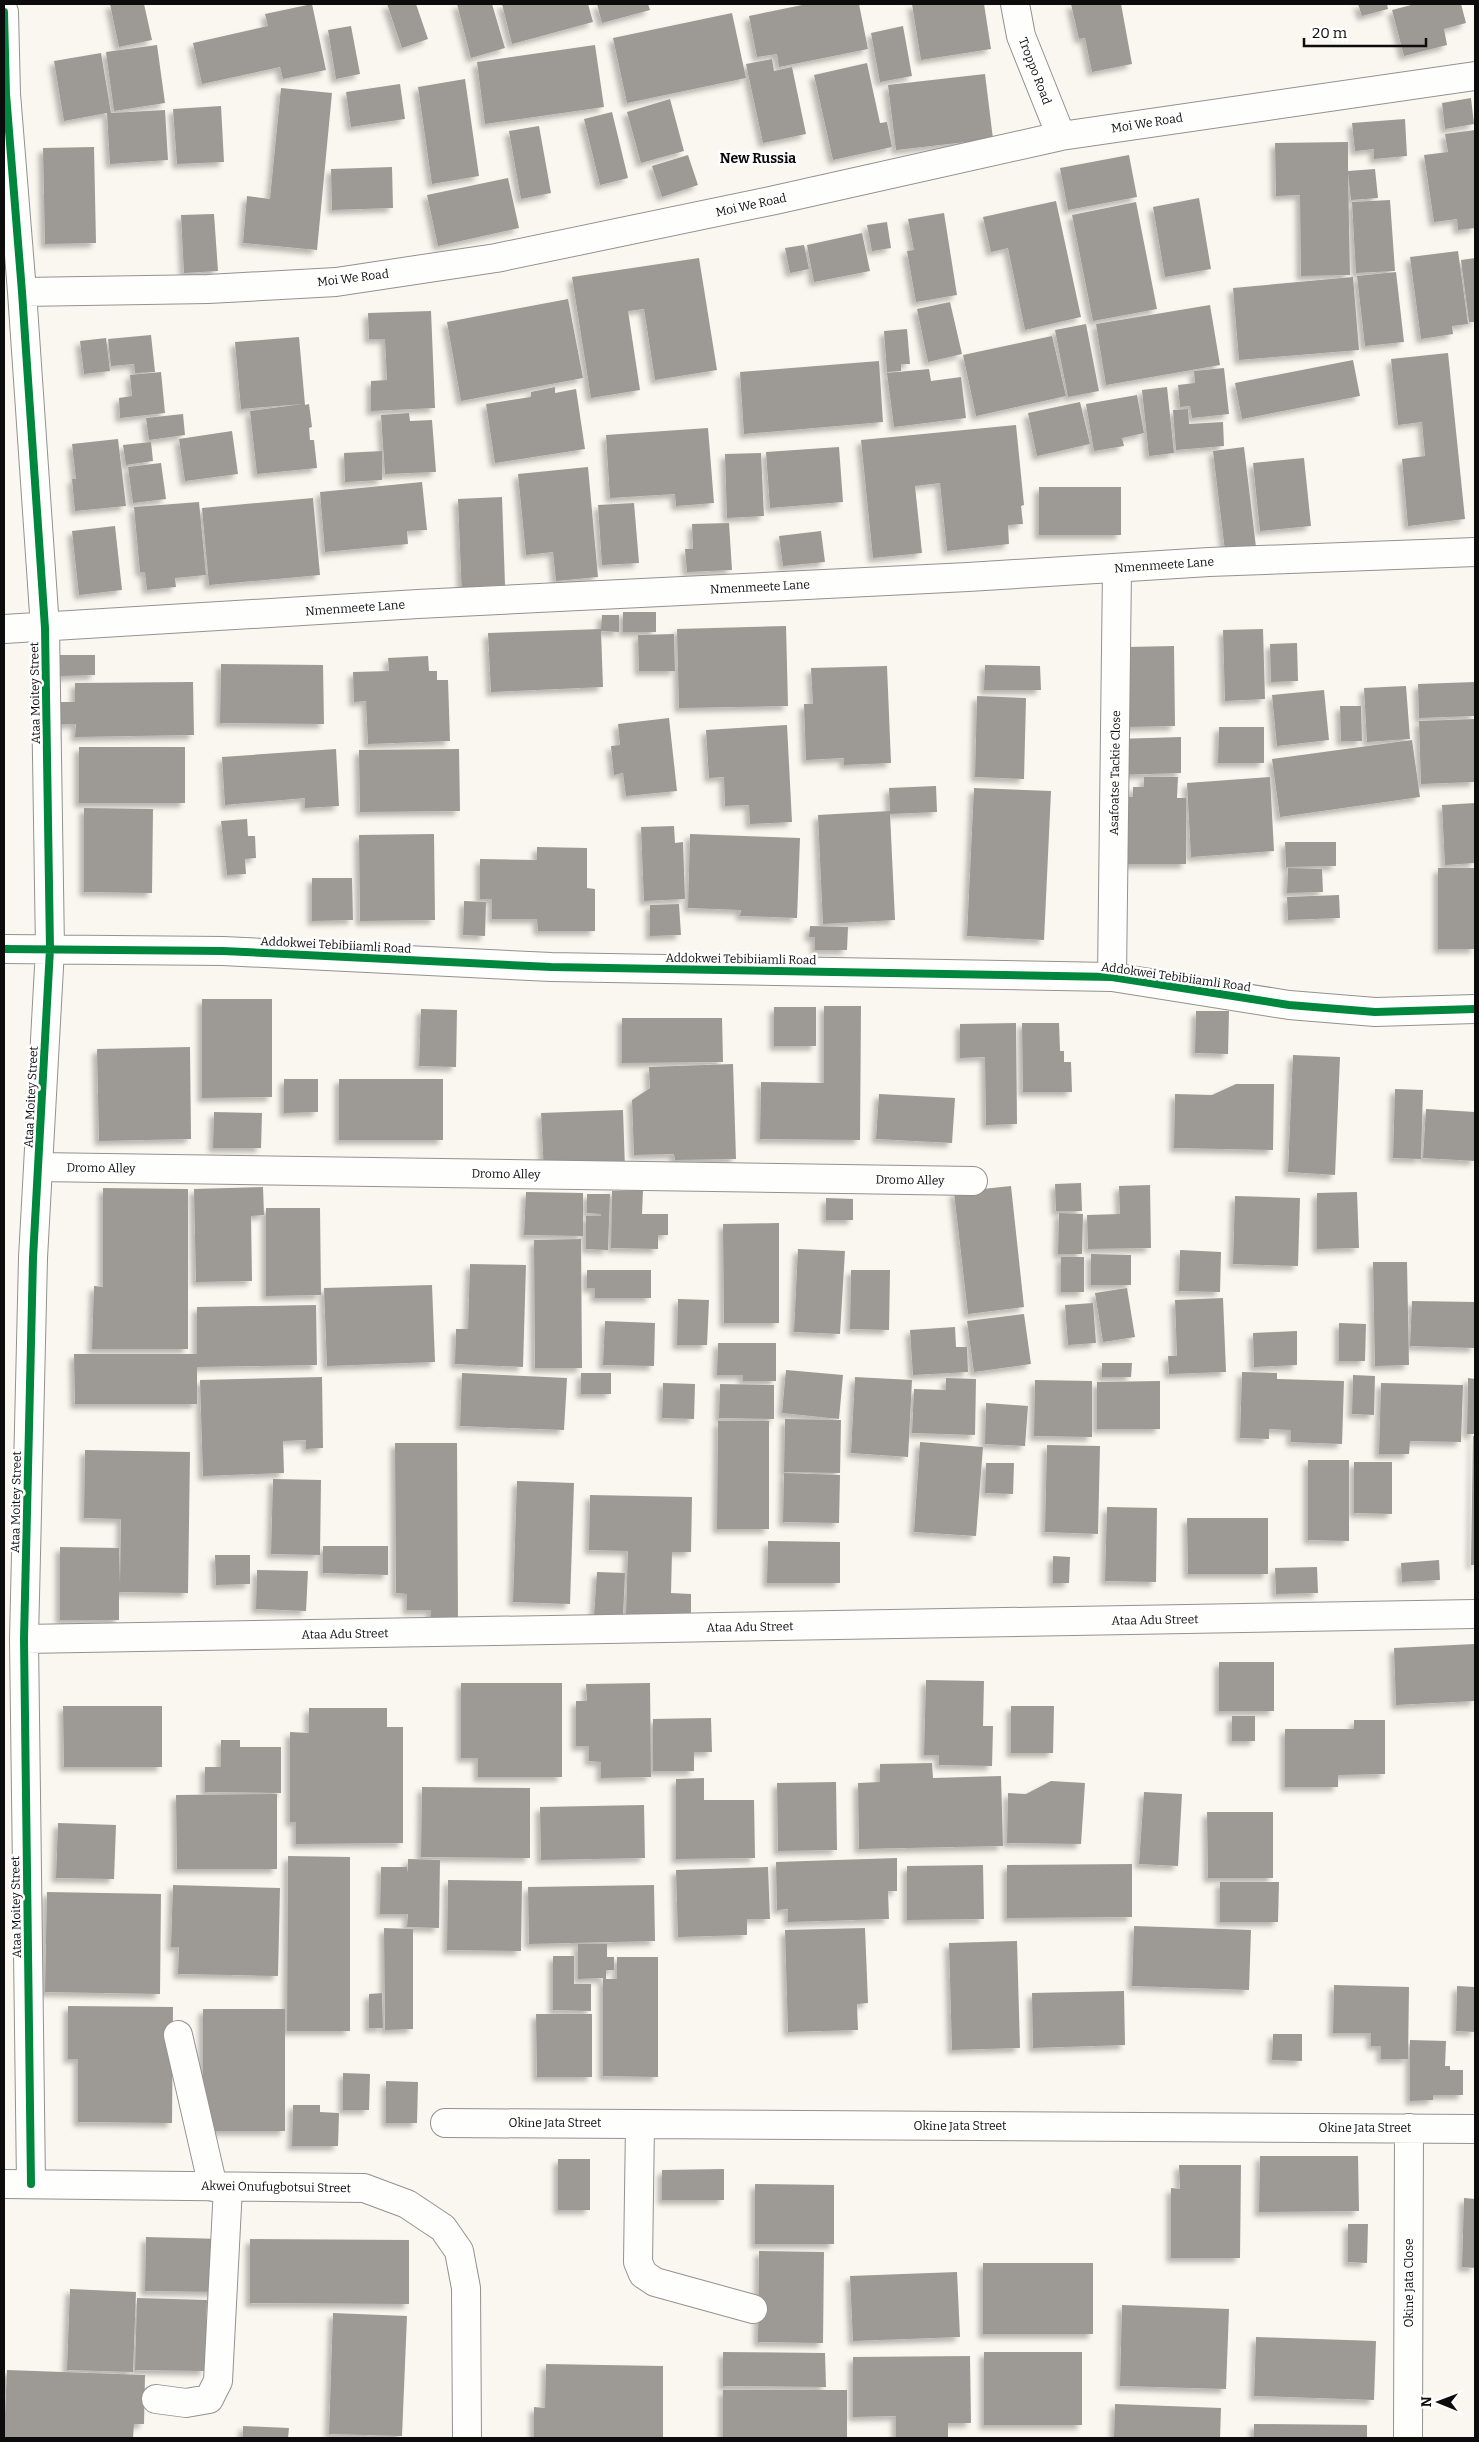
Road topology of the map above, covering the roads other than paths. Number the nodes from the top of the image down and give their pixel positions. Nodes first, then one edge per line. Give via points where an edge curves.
1 (1015, 4) edge
2 (4, 12) edge
3 (1475, 76) edge
4 (1061, 136) junction
5 (22, 292) junction
6 (1475, 552) edge
7 (1117, 569) junction
8 (45, 628) junction
9 (4, 629) edge
10 (4, 949) edge
11 (50, 949) junction
12 (1112, 977) junction
13 (1475, 1009) edge
14 (38, 1167) junction
15 (973, 1180) dead end
16 (1475, 1614) edge
17 (24, 1639) junction
18 (178, 2035) dead end
19 (446, 2123) dead end
20 (640, 2124) junction
21 (1409, 2128) junction
22 (1475, 2129) edge
23 (4, 2184) edge
24 (30, 2184) junction
25 (220, 2187) junction
26 (753, 2309) dead end
27 (156, 2400) dead end
28 (467, 2438) edge
29 (1408, 2438) edge

1 - 4 street, Troppo Road via 1021,36
2 - 5 street, Ataa Moitey Street via 6,94
3 - 4 street, Moi We Road
4 - 5 street, Moi We Road via 766,202 468,263 336,282 208,290
5 - 8 street, Ataa Moitey Street
6 - 7 street, Nmenmeete Lane via 1321,556
7 - 8 street, Nmenmeete Lane via 418,604
7 - 12 street, Asafoatse Tackie Close
8 - 9 street, Nmenmeete Lane
8 - 11 street, Ataa Moitey Street
10 - 11 street, Addokwei Tebibiiamli Road
11 - 12 street, Addokwei Tebibiiamli Road via 223,951 551,967
11 - 14 street, Ataa Moitey Street
12 - 13 street, Addokwei Tebibiiamli Road via 1289,1005 1375,1012
14 - 15 street, Dromo Alley
14 - 17 street, Ataa Moitey Street
16 - 17 street, Ataa Adu Street
17 - 24 street, Ataa Moitey Street
18 - 25 street
19 - 20 street, Okine Jata Street
20 - 21 street, Okine Jata Street
20 - 26 street via 638,2262 643,2274 655,2282
21 - 22 street, Okine Jata Street
21 - 29 street, Okine Jata Close
23 - 24 street, Akwei Onufugbotsui Street
24 - 25 street, Akwei Onufugbotsui Street
25 - 27 street via 218,2381 209,2399 186,2403
25 - 28 street, Akwei Onufugbotsui Street via 364,2188 407,2204 443,2228 459,2251 466,2288

